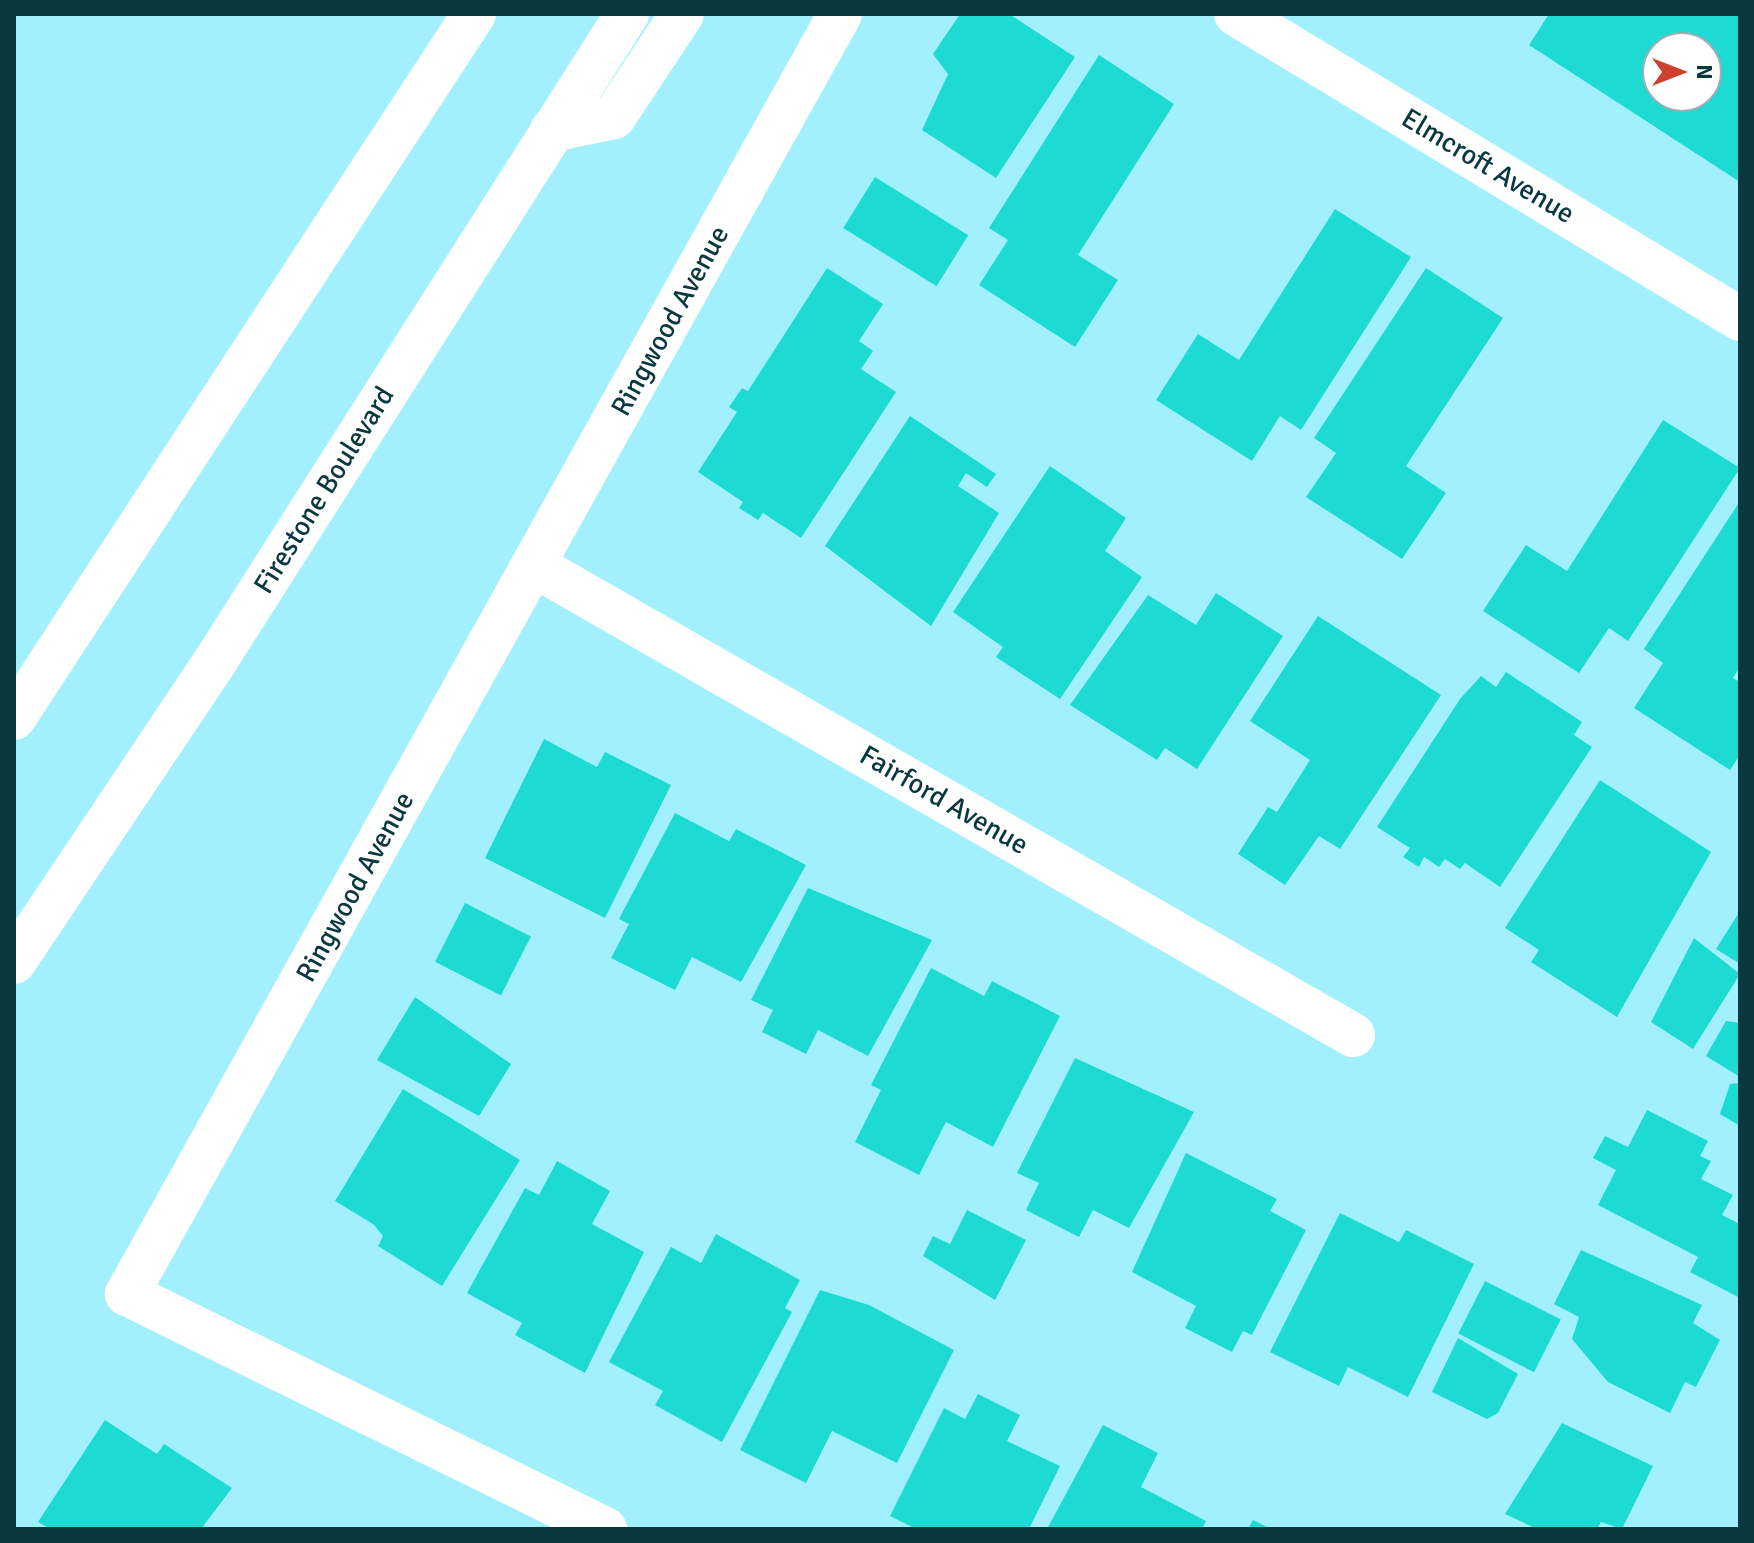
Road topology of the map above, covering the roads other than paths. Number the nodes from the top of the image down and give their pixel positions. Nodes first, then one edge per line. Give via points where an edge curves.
1 (474, 14) edge
2 (627, 14) edge
3 (682, 14) edge
4 (840, 14) edge
5 (1236, 14) edge
6 (552, 130) junction
7 (1740, 319) edge
8 (535, 566) junction
9 (14, 718) edge
10 (14, 962) edge
11 (1353, 1035) dead end
12 (605, 1529) edge

1 - 9 street
2 - 6 street, Firestone Boulevard
3 - 6 street via 614,117
4 - 8 street, Ringwood Avenue
5 - 7 street, Elmcroft Avenue
6 - 10 street, Firestone Boulevard via 216,660
8 - 11 street, Fairford Avenue
8 - 12 street, Ringwood Avenue via 127,1294

